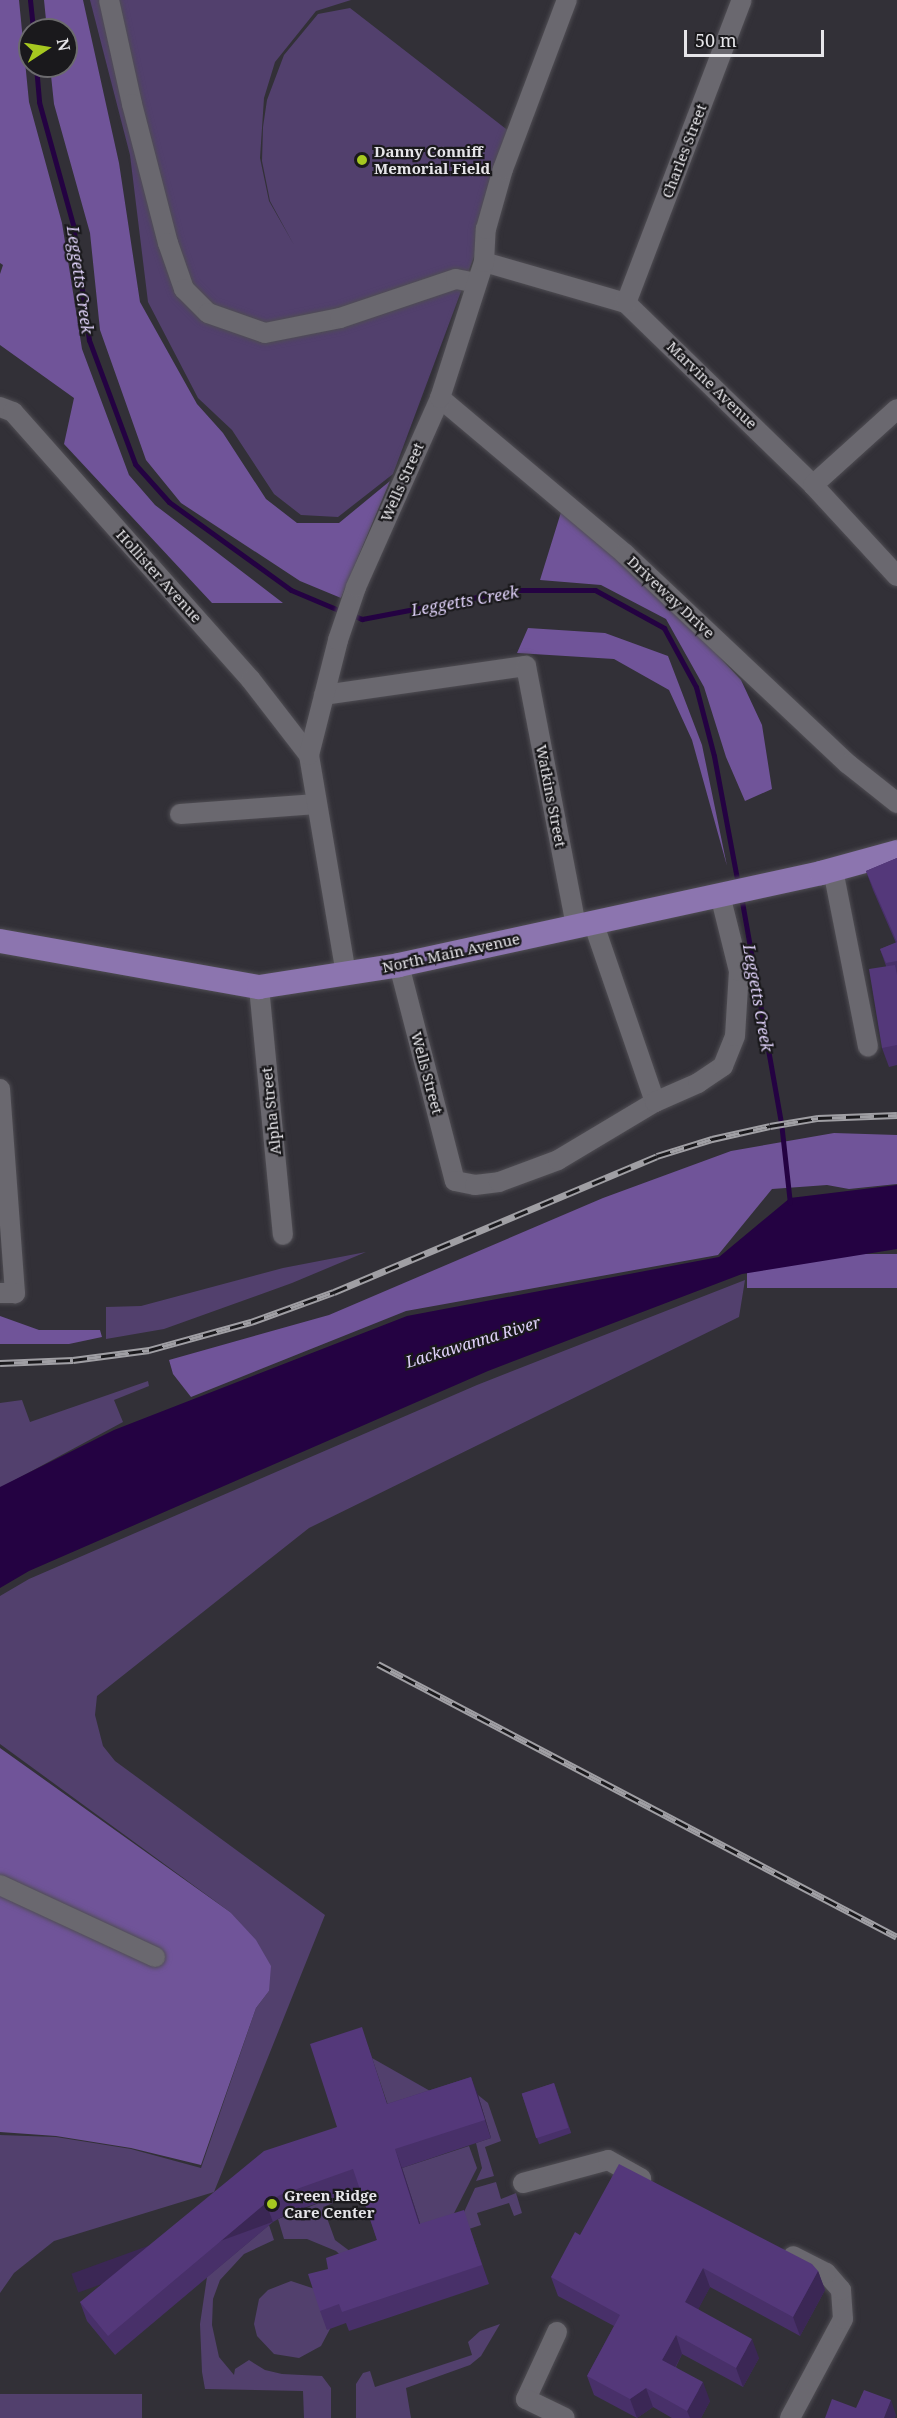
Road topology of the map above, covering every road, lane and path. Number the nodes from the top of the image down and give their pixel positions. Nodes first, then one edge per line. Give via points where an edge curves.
1 (109, 0) edge
2 (567, 0) edge
3 (742, 0) edge
4 (484, 262) junction
5 (477, 283) junction
6 (626, 303) junction
7 (440, 398) junction
8 (0, 406) edge
9 (897, 409) edge
10 (813, 485) junction
11 (897, 576) edge
12 (324, 696) junction
13 (309, 754) junction
14 (897, 803) edge
15 (317, 804) junction
16 (180, 814) dead end
17 (897, 852) edge
18 (833, 870) junction
19 (723, 894) junction
20 (585, 923) junction
21 (0, 941) edge
22 (399, 965) junction
23 (346, 974) junction
24 (259, 987) junction
25 (868, 1047) dead end
26 (0, 1089) edge
27 (655, 1102) junction
28 (283, 1235) dead end
29 (8, 1293) edge
30 (0, 1886) edge
31 (155, 1957) dead end
32 (523, 2183) dead end
33 (660, 2187) edge
34 (774, 2246) edge
35 (557, 2332) dead end
36 (565, 2418) edge
37 (790, 2418) edge

1 - 5 street via 168,243 184,289 208,313 265,333 340,318 456,279
2 - 4 street, Wells Street via 503,169 486,229
3 - 6 street, Charles Street
4 - 5 street, Wells Street
4 - 6 street, Marvine Avenue
5 - 7 street, Wells Street
6 - 10 street, Marvine Avenue
7 - 12 street, Wells Street via 356,587
7 - 14 street, Driveway Drive via 625,554 848,765
8 - 13 street, Hollister Avenue via 13,412 243,671
9 - 10 street
10 - 11 street, Marvine Avenue
12 - 13 street, Wells Street
12 - 20 street, Watkins Street via 526,666
13 - 15 street, Wells Street
15 - 16 street
15 - 23 street, Wells Street
17 - 18 main road, North Main Avenue
18 - 19 main road, North Main Avenue
18 - 25 street
19 - 20 main road, North Main Avenue
19 - 27 street via 739,971 735,1036 723,1066 698,1083
20 - 22 main road, North Main Avenue
20 - 27 street, Watkins Street
21 - 24 main road, North Main Avenue
22 - 23 main road, North Main Avenue
22 - 27 street, Wells Street via 455,1181 475,1185 499,1182 558,1160
23 - 24 main road, North Main Avenue
24 - 28 street, Alpha Street
26 - 29 street
30 - 31 street
32 - 33 street via 608,2160
34 - 37 street via 826,2273 841,2290 843,2319
35 - 36 street via 526,2398

